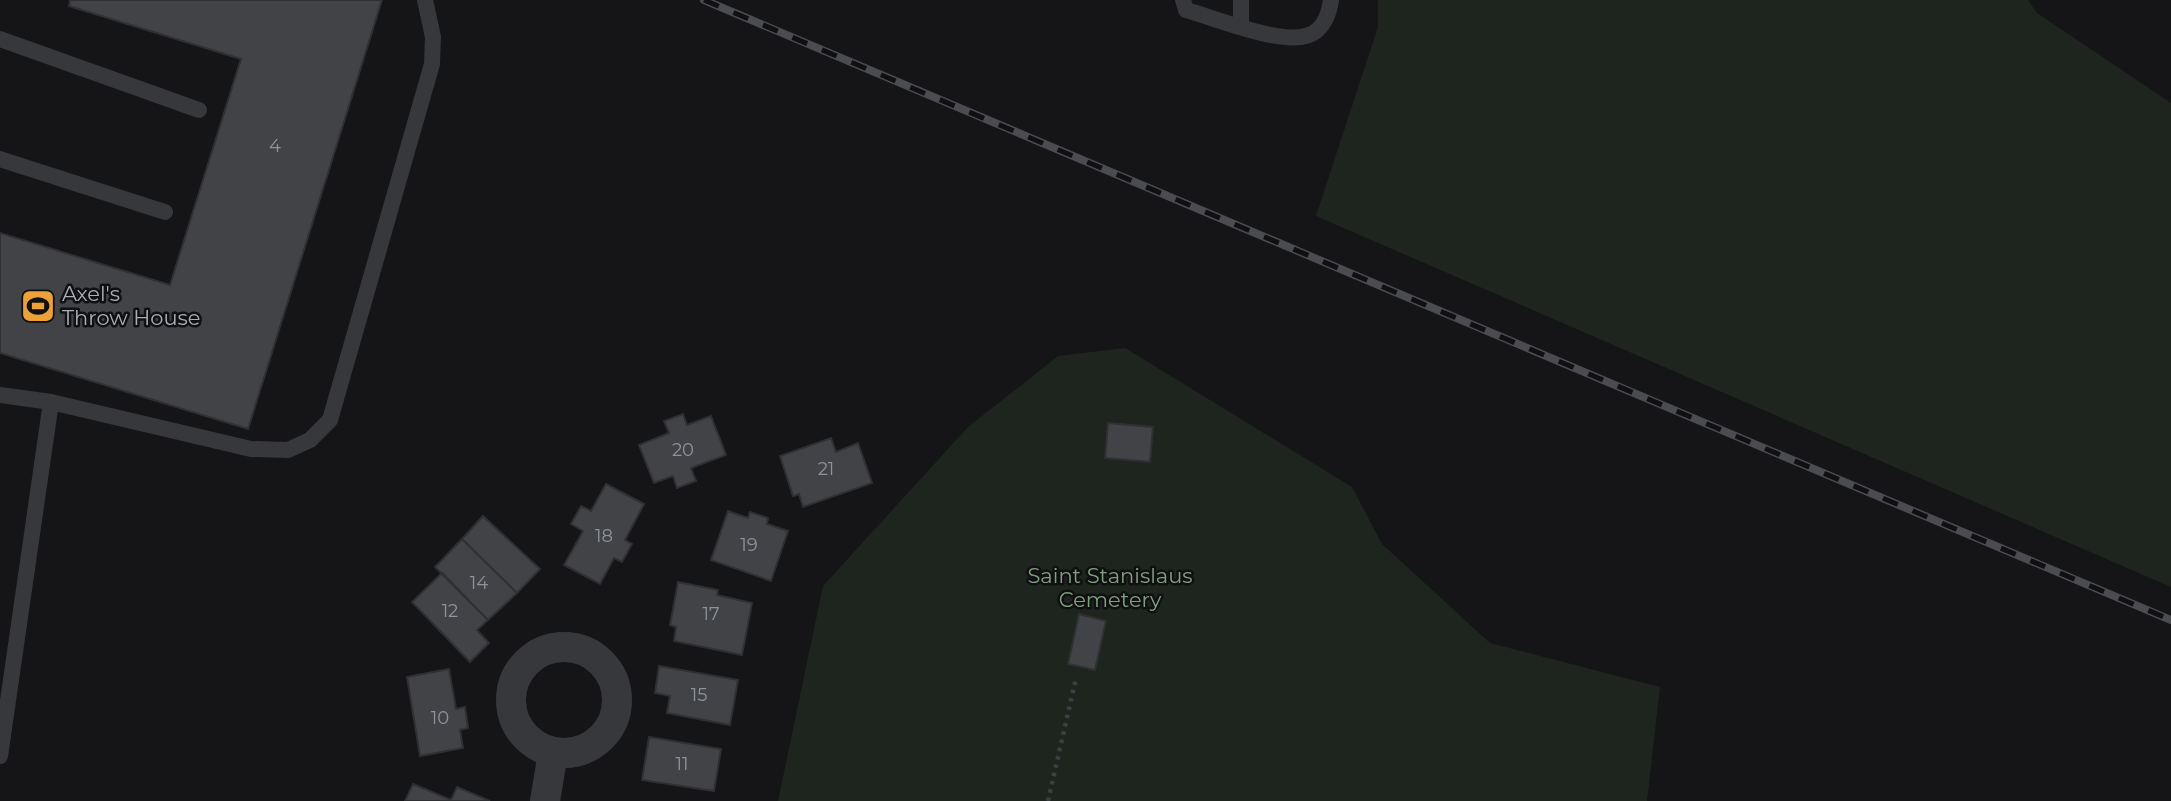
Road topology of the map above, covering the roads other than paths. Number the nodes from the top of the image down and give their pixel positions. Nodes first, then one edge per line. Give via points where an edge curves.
1 (425, 0) edge
2 (1183, 0) edge
3 (1241, 0) edge
4 (1331, 0) edge
5 (1241, 25) junction
6 (0, 39) edge
7 (198, 110) dead end
8 (0, 159) edge
9 (165, 212) dead end
10 (0, 395) edge
11 (51, 402) junction
12 (553, 752) dead end
13 (0, 756) edge
14 (545, 801) edge

1 - 11 lane via 433,37 432,64 330,420 310,440 288,450 251,449
2 - 5 lane via 1186,10
3 - 5 lane
4 - 5 lane via 1326,21 1309,35 1281,37
6 - 7 lane
8 - 9 lane
10 - 11 lane
11 - 13 lane
12 - 14 street

